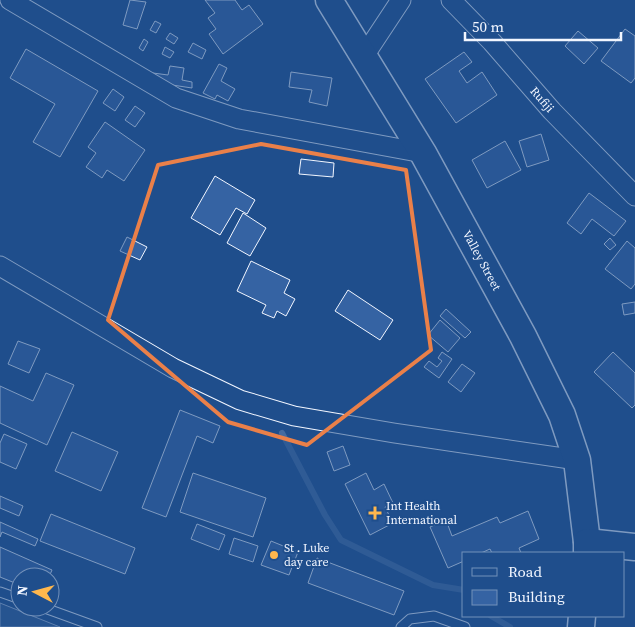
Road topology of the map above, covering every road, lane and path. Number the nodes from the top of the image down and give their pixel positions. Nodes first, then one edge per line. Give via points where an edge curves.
1 (10, 0) edge
2 (329, 0) edge
3 (401, 0) edge
4 (452, 0) edge
5 (364, 56) junction
6 (423, 153) junction
7 (635, 196) edge
8 (0, 266) edge
9 (577, 460) junction
10 (635, 546) edge
11 (587, 547) edge
12 (60, 614) edge
13 (97, 627) edge
14 (401, 627) edge
15 (465, 627) edge

1 - 6 street via 176,98 239,119
2 - 5 main road, Valley Street
3 - 5 street
4 - 7 street, Rufiji via 552,111
5 - 6 main road, Valley Street
6 - 9 main road, Valley Street via 523,336 562,415
8 - 9 street via 173,368 240,400 303,417
9 - 11 main road, Valley Street
10 - 11 main road
12 - 13 lane
14 - 15 lane via 410,619 434,616

